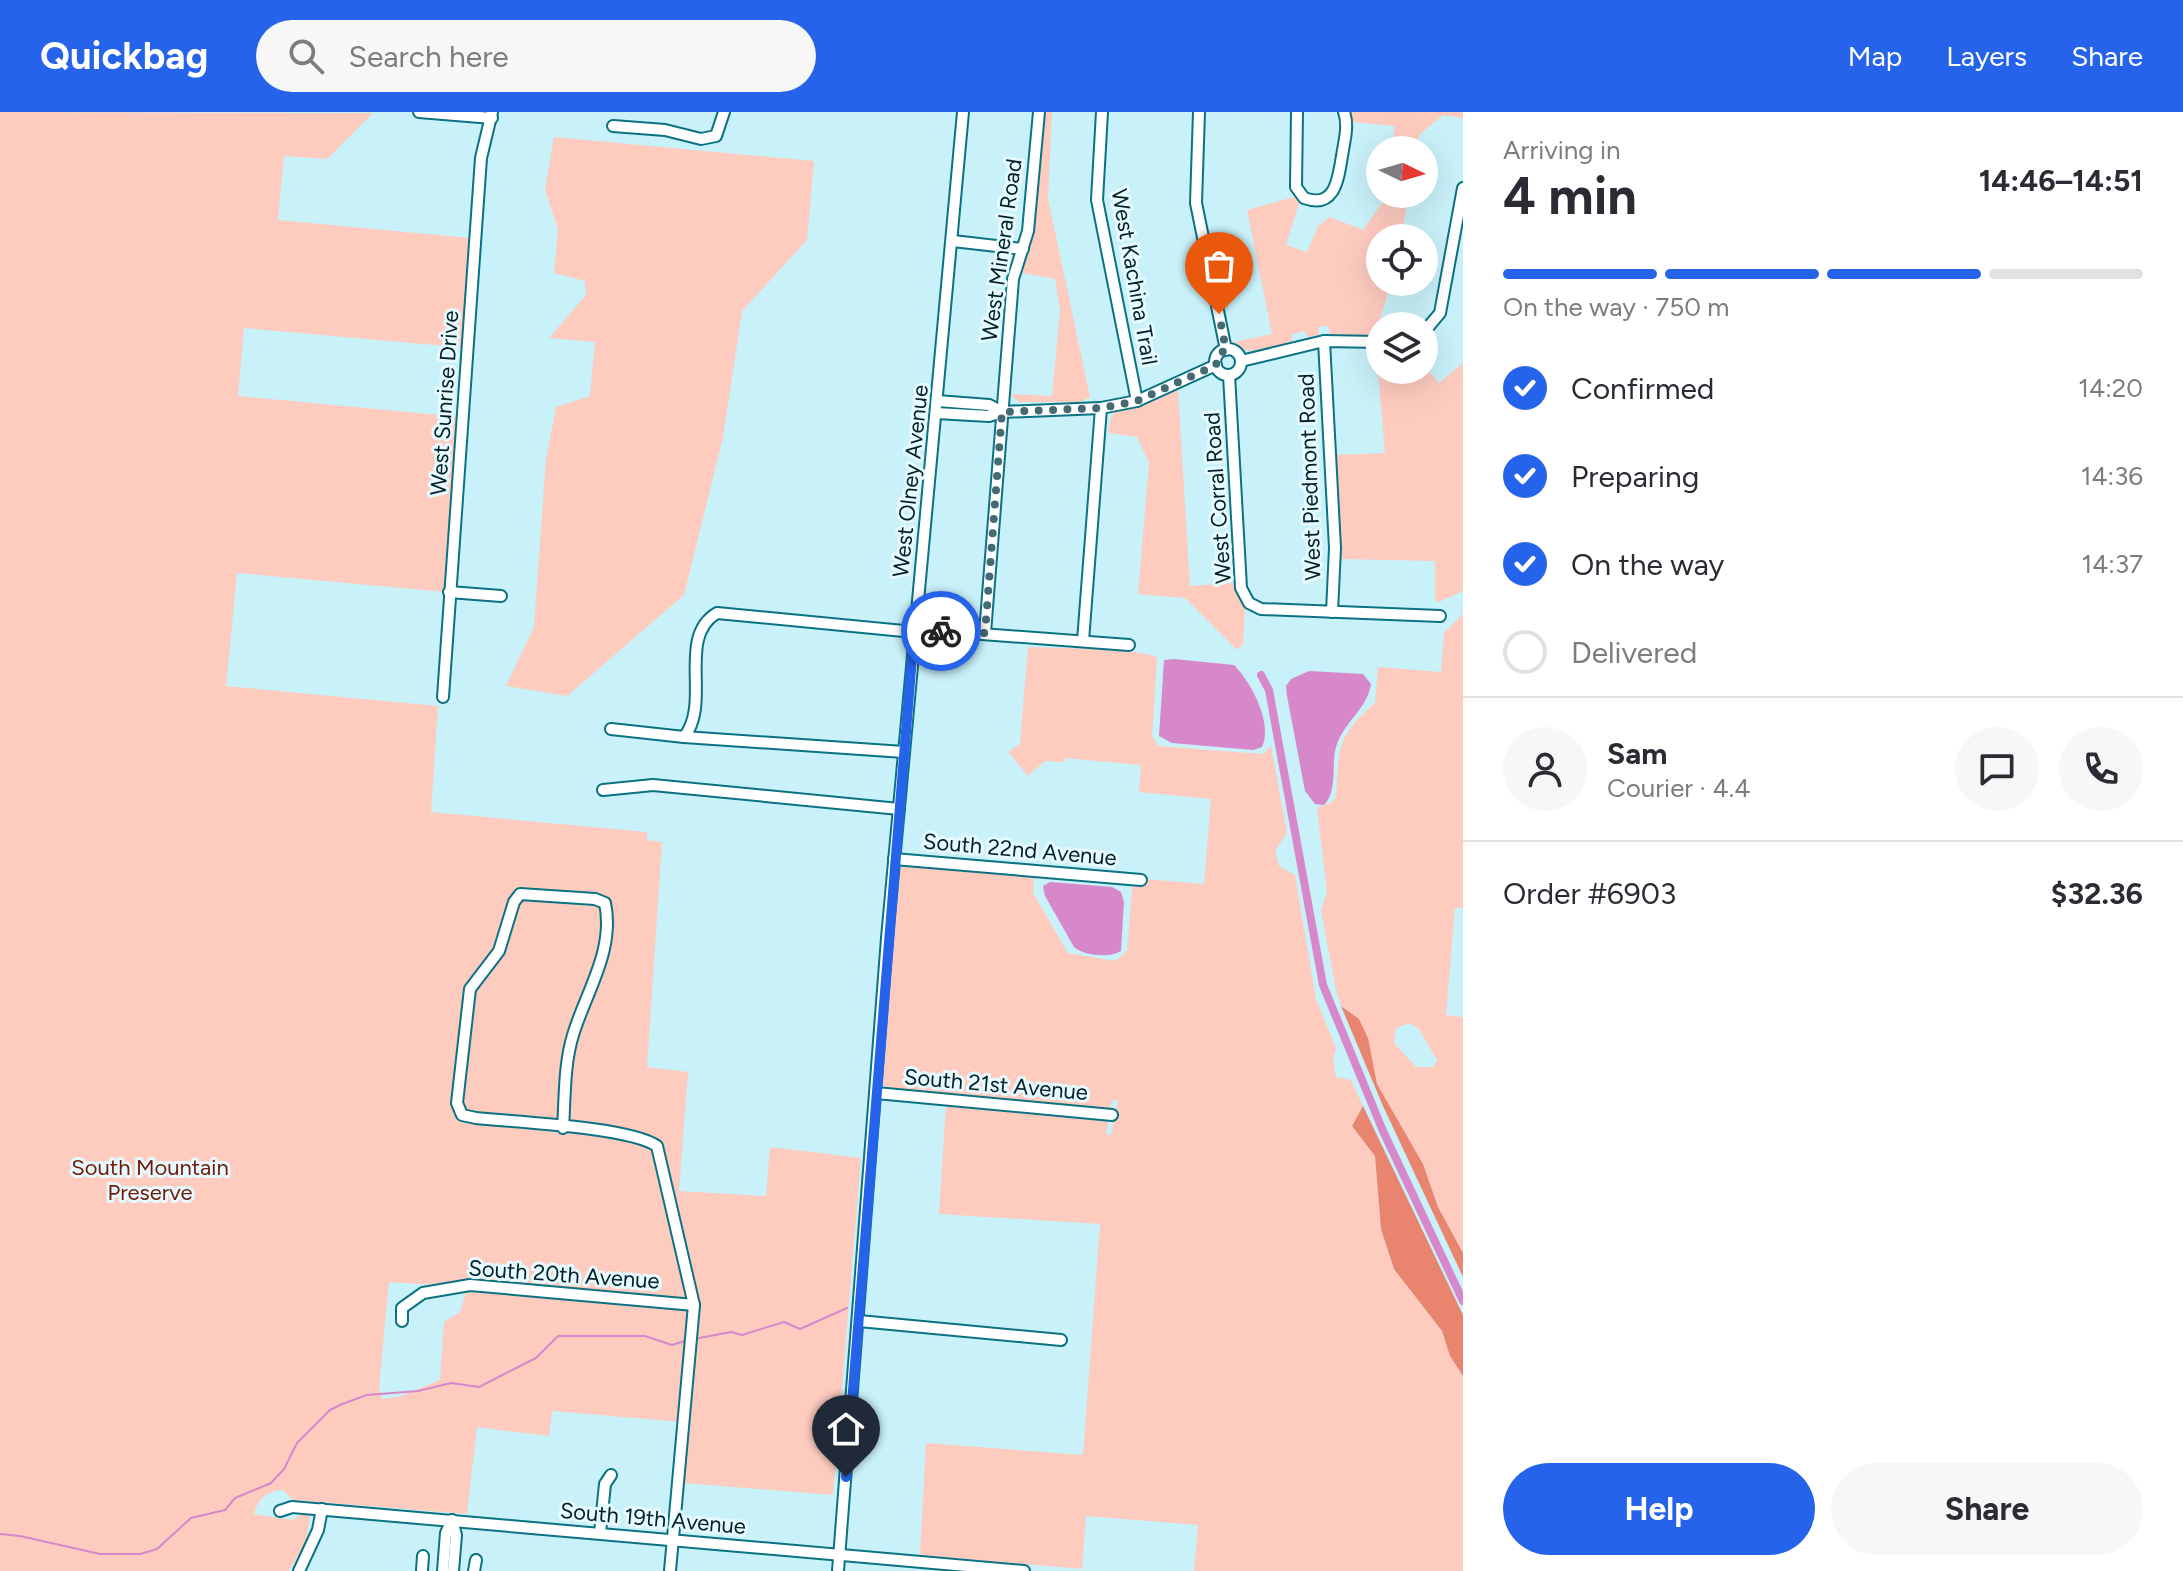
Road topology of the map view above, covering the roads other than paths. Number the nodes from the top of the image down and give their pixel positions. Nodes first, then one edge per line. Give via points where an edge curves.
1 (419, 112) edge
2 (724, 112) edge
3 (963, 112) edge
4 (1039, 112) edge
5 (1102, 112) edge
6 (1199, 112) edge
7 (1297, 112) edge
8 (1344, 112) edge
9 (492, 115) edge
10 (613, 126) dead end
11 (1463, 188) edge
12 (953, 241) junction
13 (1023, 249) junction
14 (1438, 316) edge
15 (1324, 341) junction
16 (1366, 342) edge
17 (1226, 350) junction
18 (1241, 361) junction
19 (1216, 365) junction
20 (1229, 375) junction
21 (937, 401) junction
22 (1137, 401) junction
23 (1101, 408) junction
24 (973, 410) junction
25 (1002, 412) junction
26 (936, 413) junction
27 (449, 592) junction
28 (501, 596) dead end
29 (1332, 612) junction
30 (1440, 616) dead end
31 (915, 630) junction
32 (985, 633) junction
33 (1083, 641) junction
34 (1129, 645) dead end
35 (443, 697) dead end
36 (611, 729) dead end
37 (684, 737) junction
38 (904, 752) junction
39 (603, 790) dead end
40 (899, 809) junction
41 (894, 859) junction
42 (1141, 880) dead end
43 (876, 1093) junction
44 (1112, 1115) dead end
45 (563, 1128) junction
46 (694, 1305) junction
47 (402, 1321) dead end
48 (859, 1321) junction
49 (1061, 1340) dead end
50 (611, 1475) dead end
51 (322, 1509) junction
52 (280, 1511) dead end
53 (452, 1520) junction
54 (600, 1533) junction
55 (671, 1540) junction
56 (839, 1554) junction
57 (423, 1556) dead end
58 (957, 1568) edge
59 (299, 1571) edge
60 (422, 1571) edge
61 (443, 1571) edge
62 (453, 1571) edge
63 (670, 1571) edge
64 (838, 1571) edge
65 (1024, 1571) edge

1 - 9 street
2 - 10 street via 716,136 701,139
3 - 12 street, West Olney Avenue
4 - 13 street, West Mineral Road
5 - 22 street, West Kachina Trail via 1097,200
6 - 17 street via 1196,203
7 - 8 street via 1296,187 1304,198 1315,201 1327,199 1337,185
9 - 27 street, West Sunrise Drive via 481,158
11 - 14 street
12 - 13 street
12 - 21 street, West Olney Avenue
13 - 25 street, West Mineral Road via 1013,279
15 - 16 street
15 - 18 street
15 - 29 street, West Piedmont Road via 1335,548
17 - 18 street
17 - 19 street
18 - 20 street via 1237,372
19 - 20 street
19 - 22 street
20 - 29 street, West Corral Road via 1241,588 1249,603 1261,609
21 - 24 street
21 - 26 street, West Olney Avenue
22 - 23 street
23 - 25 street
23 - 33 street
24 - 25 street via 989,416
24 - 26 street
25 - 32 street, West Mineral Road
26 - 31 street, West Olney Avenue
27 - 28 street
27 - 35 street, West Sunrise Drive
29 - 30 street
31 - 32 street
31 - 37 street via 717,613 702,627 698,640 694,717
31 - 38 street, West Olney Avenue
32 - 33 street
33 - 34 street
36 - 37 street
37 - 38 street
38 - 40 street, West Olney Avenue
39 - 40 street via 653,785
40 - 41 street, West Olney Avenue
41 - 42 street, South 22nd Avenue
41 - 43 street, West Olney Avenue
43 - 44 street, South 21st Avenue
43 - 48 street, West Olney Avenue
45 - 45 street via 462,1115 457,1103 470,989 499,951 520,894 595,899 605,903 608,916 604,953 573,1036
45 - 46 street via 634,1135 657,1146
46 - 47 street, South 20th Avenue via 470,1285 423,1293 402,1308
46 - 55 street
48 - 49 street
48 - 56 street, West Olney Avenue
50 - 54 street via 605,1484
51 - 52 street, South 19th Avenue
51 - 53 street, South 19th Avenue
51 - 59 street
53 - 54 street, South 19th Avenue
53 - 61 street
53 - 62 street
54 - 55 street, South 19th Avenue
55 - 56 street, South 19th Avenue
55 - 63 street
56 - 58 street, South 19th Avenue
56 - 64 street, West Olney Avenue
57 - 60 street
58 - 65 street, South 19th Avenue

